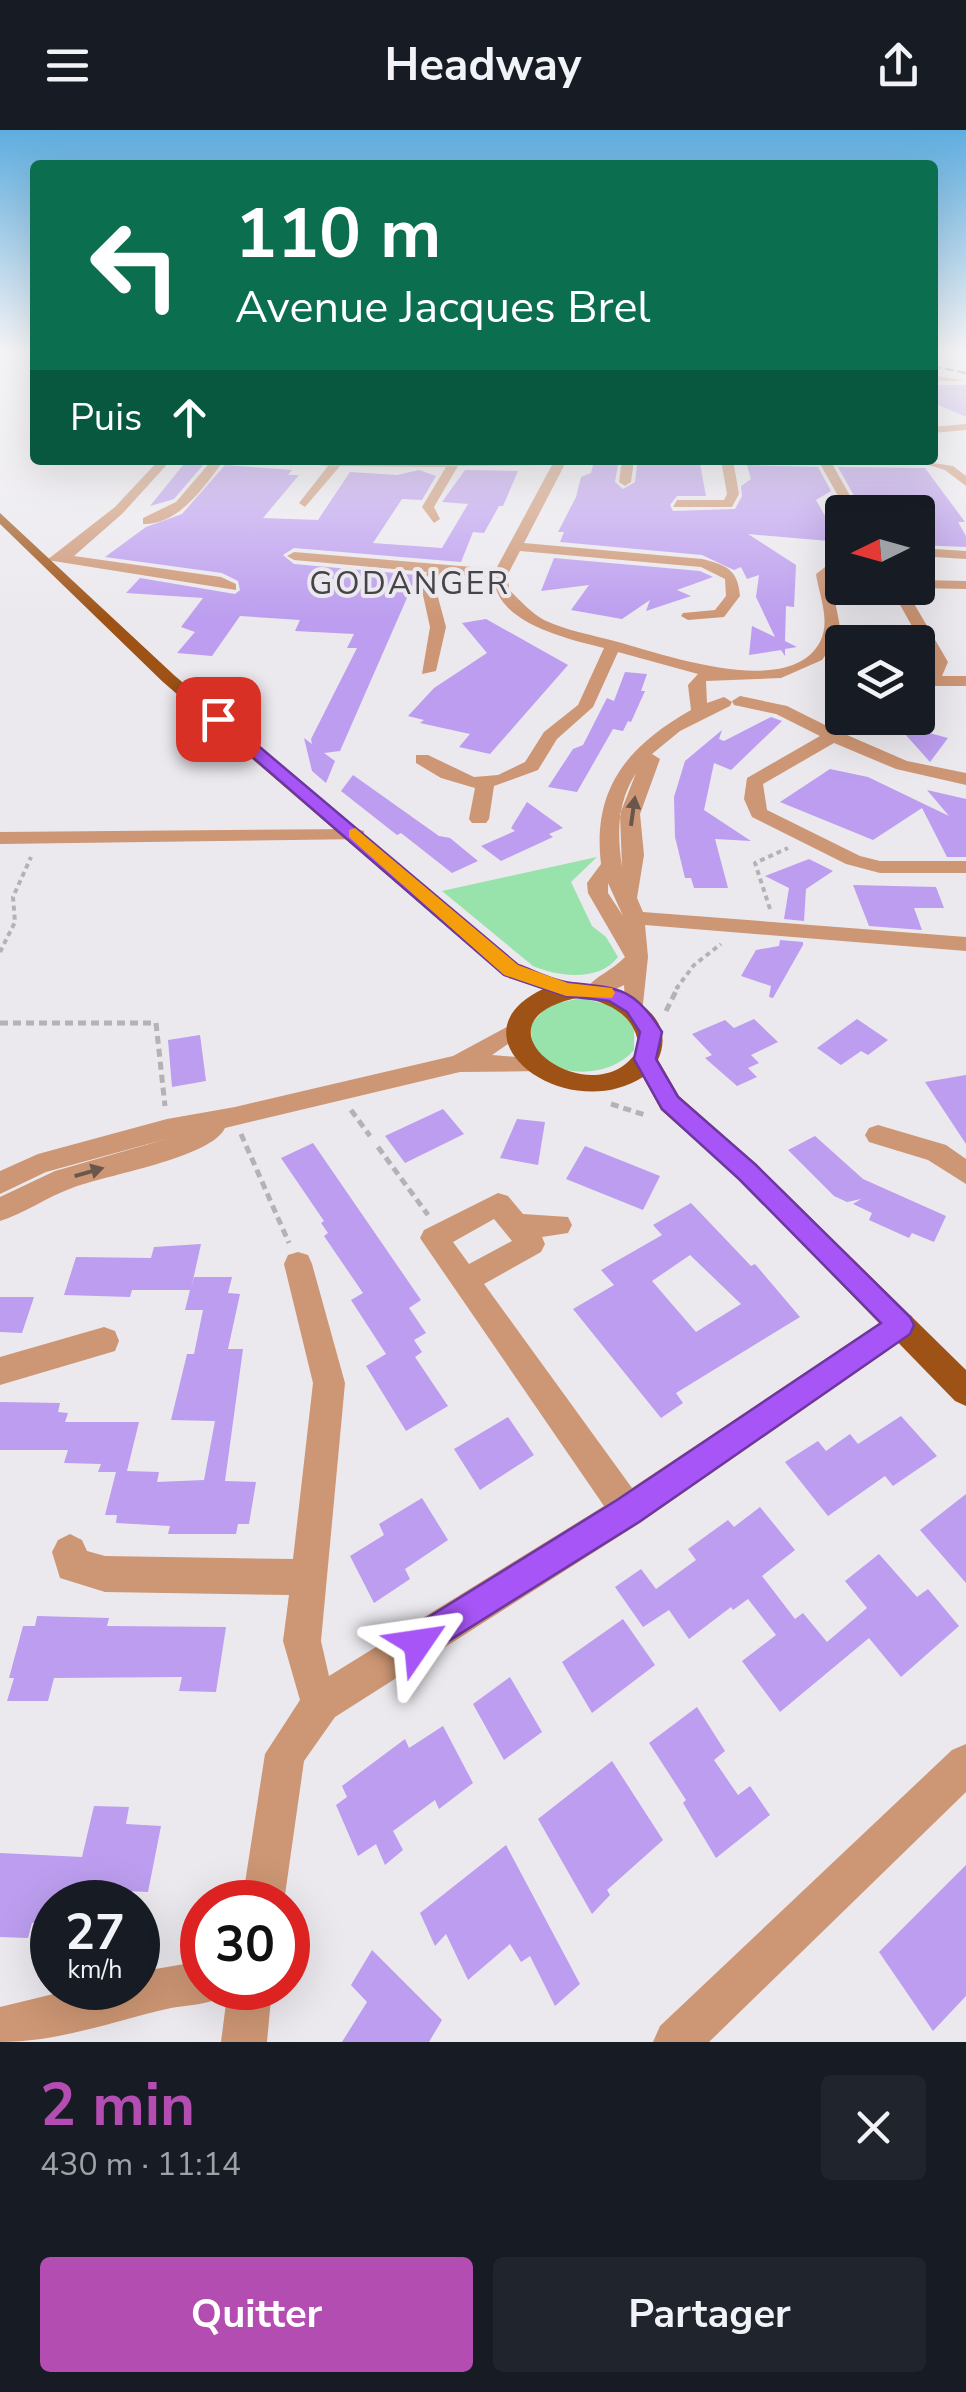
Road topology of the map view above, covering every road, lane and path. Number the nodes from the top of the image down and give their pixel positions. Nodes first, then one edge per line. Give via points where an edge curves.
1 (160, 465) edge
2 (214, 465) edge
3 (335, 465) edge
4 (454, 465) edge
5 (557, 465) edge
6 (627, 465) edge
7 (728, 465) edge
8 (827, 465) edge
9 (938, 465) edge
10 (625, 482) dead end
11 (966, 482) edge
12 (843, 495) edge
13 (305, 503) dead end
14 (677, 504) dead end
15 (0, 517) edge
16 (434, 519) dead end
17 (148, 521) dead end
18 (514, 546) junction
19 (935, 553) edge
20 (966, 555) edge
21 (294, 556) dead end
22 (56, 560) junction
23 (435, 568) junction
24 (501, 574) junction
25 (935, 584) edge
26 (966, 585) edge
27 (231, 587) dead end
28 (828, 605) edge
29 (688, 616) dead end
30 (613, 645) junction
31 (681, 666) junction
32 (428, 670) dead end
33 (714, 673) junction
34 (742, 676) junction
35 (773, 676) junction
36 (966, 682) edge
37 (935, 684) edge
38 (698, 687) junction
39 (757, 689) junction
40 (732, 701) junction
41 (781, 710) junction
42 (700, 712) junction
43 (668, 734) junction
44 (833, 736) junction
45 (422, 759) dead end
46 (966, 779) edge
47 (486, 781) junction
48 (479, 819) dead end
49 (356, 834) junction
50 (0, 838) edge
51 (39, 838) junction
52 (810, 838) junction
53 (611, 865) junction
54 (966, 868) edge
55 (631, 907) junction
56 (775, 926) junction
57 (966, 944) edge
58 (0, 952) edge
59 (637, 957) junction
60 (511, 970) junction
61 (566, 990) junction
62 (596, 990) junction
63 (634, 1007) junction
64 (520, 1021) junction
65 (0, 1023) edge
66 (645, 1059) junction
67 (460, 1063) junction
68 (532, 1065) junction
69 (610, 1081) junction
70 (670, 1103) junction
71 (164, 1106) dead end
72 (234, 1117) junction
73 (878, 1135) dead end
74 (378, 1147) dead end
75 (966, 1173) edge
76 (0, 1183) edge
77 (0, 1210) edge
78 (558, 1225) dead end
79 (516, 1226) junction
80 (442, 1233) junction
81 (298, 1264) joint
82 (465, 1280) junction
83 (900, 1325) junction
84 (104, 1341) dead end
85 (0, 1371) edge
86 (963, 1384) edge
87 (628, 1511) junction
88 (70, 1552) dead end
89 (308, 1577) junction
90 (322, 1704) junction
91 (963, 1772) edge
92 (266, 1880) edge
93 (180, 1985) edge
94 (248, 2010) edge
95 (0, 2030) edge
96 (244, 2042) edge
97 (676, 2042) edge

1 - 22 street via 119,510
2 - 17 street via 190,500
3 - 13 street
4 - 16 street via 428,507
5 - 18 street
6 - 10 street
7 - 14 street via 733,494 728,504
8 - 12 street
9 - 11 street
15 - 22 main road
18 - 24 street
18 - 29 street via 702,563 732,578 734,596 719,614
19 - 20 street
21 - 23 street
22 - 27 street
22 - 49 main road via 169,679
23 - 24 street
23 - 32 street via 428,586 438,627
24 - 30 street via 502,591 535,621
25 - 26 street
28 - 35 street via 832,628 824,651
30 - 31 street
30 - 47 street via 585,707 550,736 532,766
31 - 33 street
31 - 38 street
33 - 34 street
33 - 38 street
34 - 35 street
34 - 39 street
35 - 39 street
36 - 37 street
38 - 40 street
38 - 42 street
39 - 40 street
39 - 41 street
40 - 41 street
40 - 42 street
41 - 44 street
42 - 43 street
43 - 53 street via 628,766 608,821
55 -> 43 street via 630,814 645,769
44 - 46 street via 902,765
44 - 52 street via 754,782 759,812
45 - 47 street via 447,774
47 - 48 street
49 - 51 street
49 - 60 main road
50 - 51 street
51 - 58 path via 13,897 15,922
52 - 54 street via 880,867
52 - 56 path via 756,863
53 - 55 street
53 - 59 street via 597,883 598,893
55 - 56 street
55 - 59 street
56 - 57 street
59 - 62 street
59 - 63 street
60 - 61 main road
60 - 64 main road
61 - 62 main road
61 - 64 main road via 541,997
62 - 63 main road
63 - 66 main road via 651,1032
64 - 67 street
64 - 68 main road via 522,1054
65 - 71 path via 156,1023
66 - 69 main road
66 - 70 main road
67 - 68 street
67 - 72 street
68 - 69 main road via 568,1082
69 - 70 main road
70 - 83 main road
72 - 76 street via 38,1164
77 -> 72 street via 65,1180 170,1150
72 - 81 path
73 - 75 street via 937,1152
74 - 80 path
78 - 79 street
79 - 80 street via 498,1204
79 - 82 street via 531,1244
80 - 82 street via 434,1238
81 - 89 street via 329,1384
82 - 87 street
83 - 86 main road
83 - 87 street
84 - 85 street
87 - 90 street
88 - 89 street via 72,1565 105,1574
89 - 90 street via 302,1640
90 - 92 street via 286,1754
91 - 97 street
93 - 95 street
94 - 96 street

